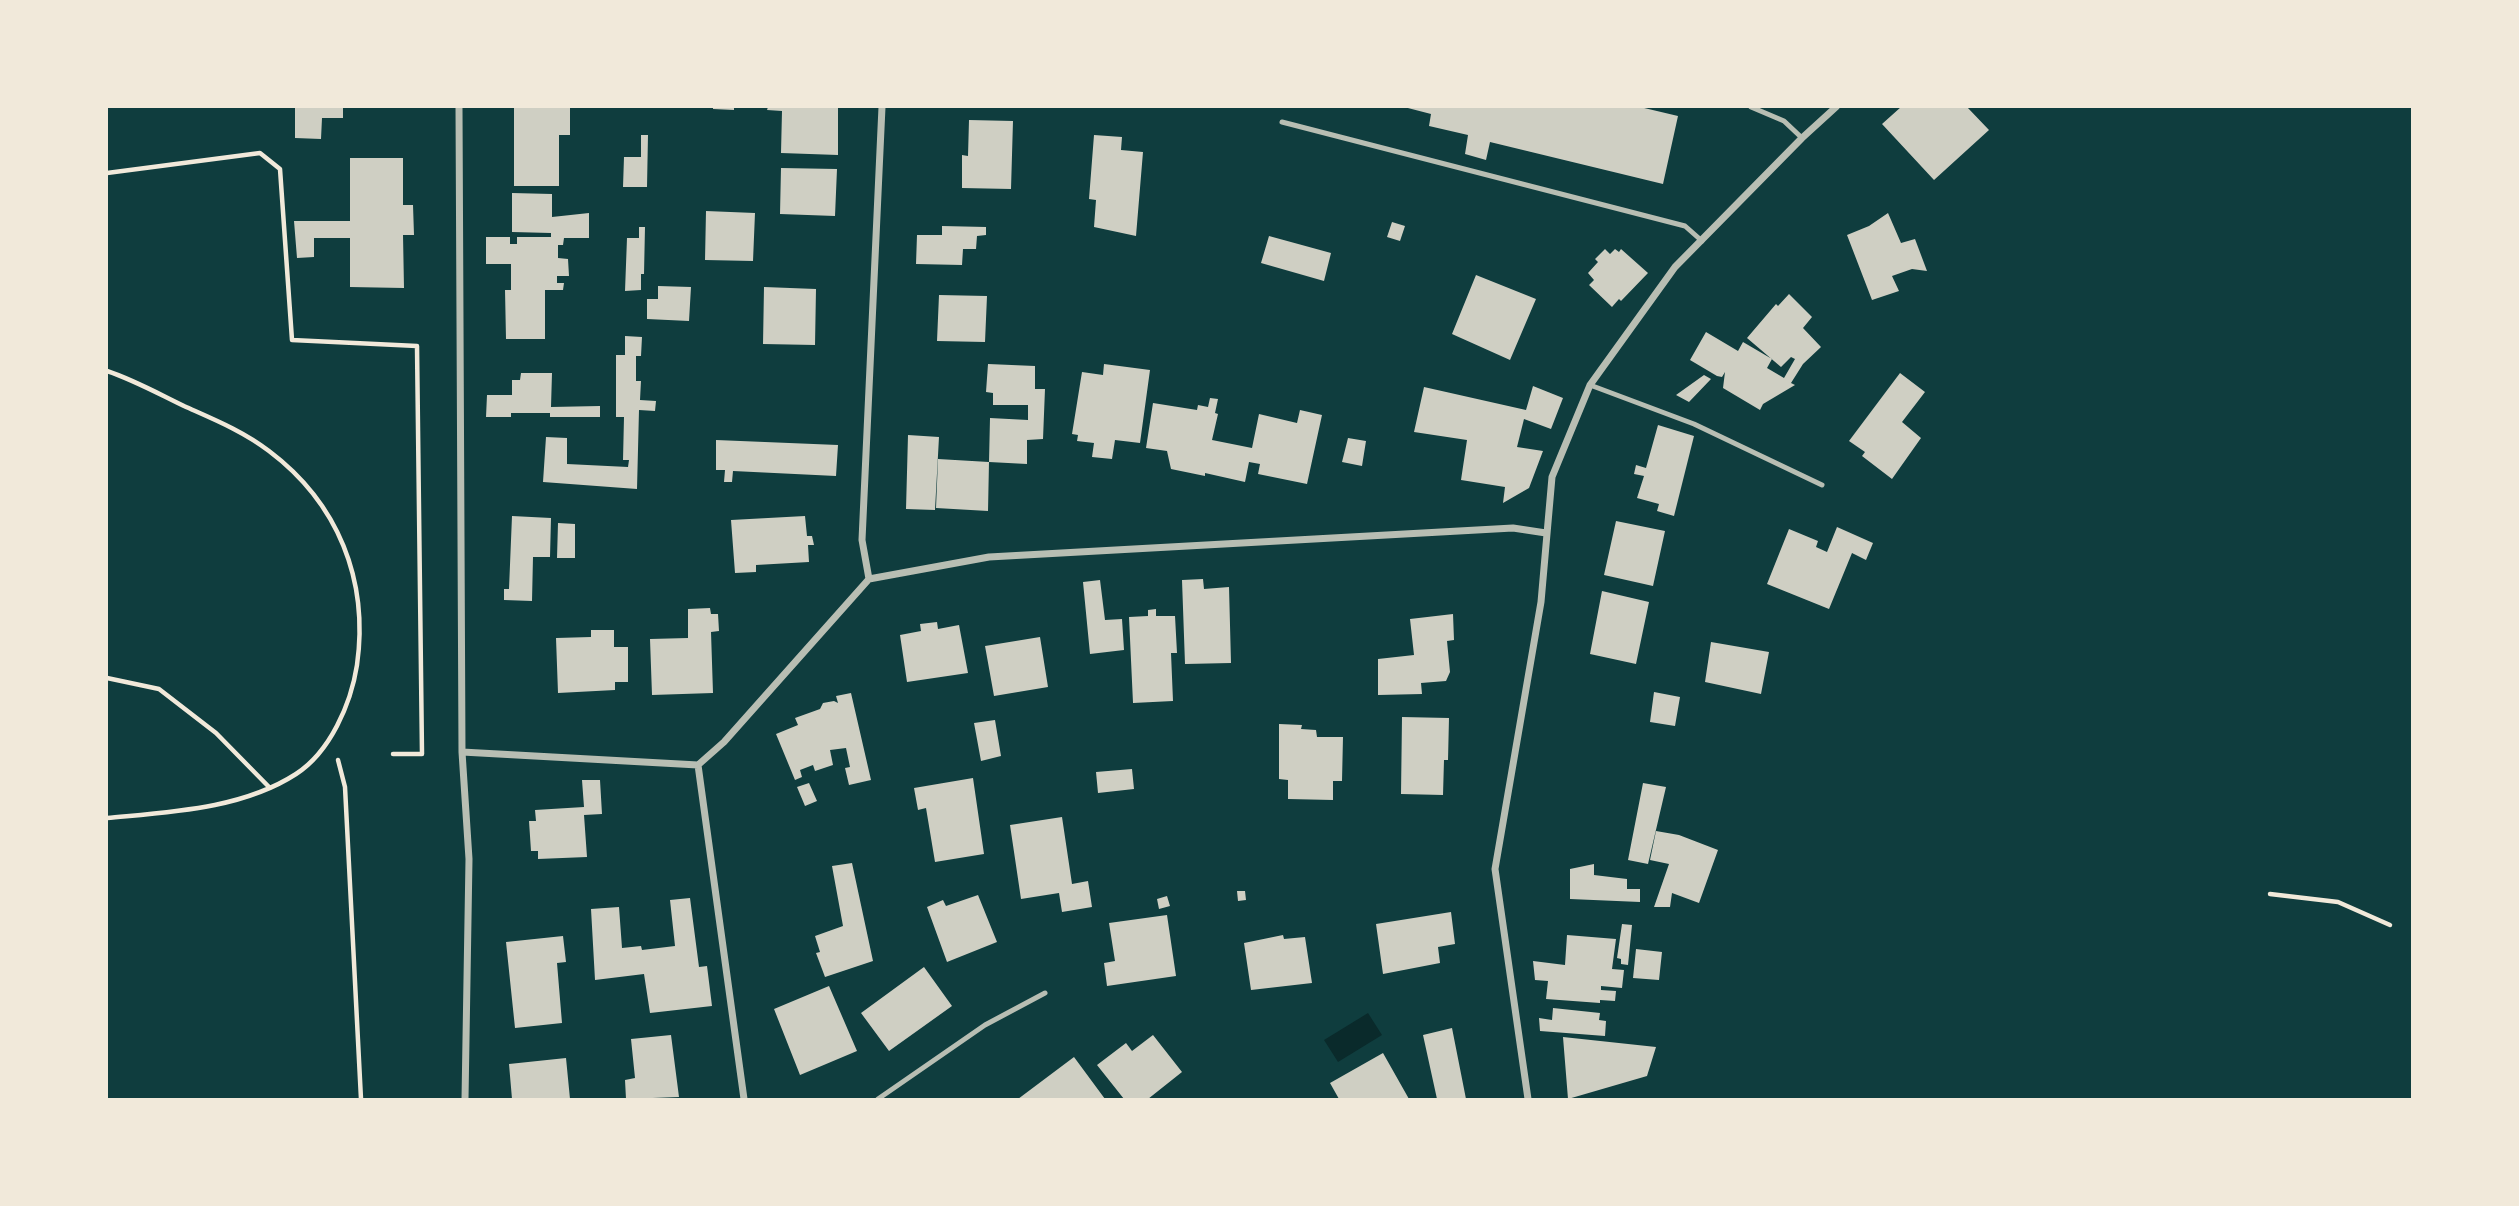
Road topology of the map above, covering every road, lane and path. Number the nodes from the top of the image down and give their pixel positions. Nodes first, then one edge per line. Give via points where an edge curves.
1 (459, 107) edge
2 (882, 107) edge
3 (1751, 107) edge
4 (1836, 107) edge
5 (1282, 122) dead end
6 (1802, 138) junction
7 (107, 173) edge
8 (1702, 241) junction
9 (107, 371) edge
10 (1590, 385) junction
11 (1822, 485) dead end
12 (1546, 533) junction
13 (869, 579) junction
14 (107, 678) edge
15 (462, 752) junction
16 (393, 754) dead end
17 (338, 760) dead end
18 (698, 765) junction
19 (269, 787) junction
20 (107, 818) edge
21 (2270, 894) dead end
22 (2390, 925) dead end
23 (1045, 993) dead end
24 (361, 1099) edge
25 (465, 1099) edge
26 (744, 1099) edge
27 (878, 1099) edge
28 (1528, 1099) edge

1 - 15 street
2 - 13 street via 862,540
3 - 6 lane via 1784,121
4 - 6 street
5 - 8 lane via 1685,226
6 - 8 street
7 - 16 path via 260,153 279,169 292,340 417,346 422,754
8 - 10 street via 1675,267
9 - 19 path via 244,434 270,451 315,493 345,549 360,611 355,678 346,708 322,750 297,774
10 - 11 lane via 1694,424
10 - 12 street via 1552,477
12 - 13 street via 1513,528 989,557
12 - 28 street via 1541,602 1495,869
13 - 18 street via 724,742
14 - 19 path via 159,690 216,733
15 - 18 street
15 - 25 street via 468,859
17 - 24 path via 345,787
18 - 26 street
19 - 20 path via 248,798
21 - 22 path via 2338,902
23 - 27 lane via 985,1025

